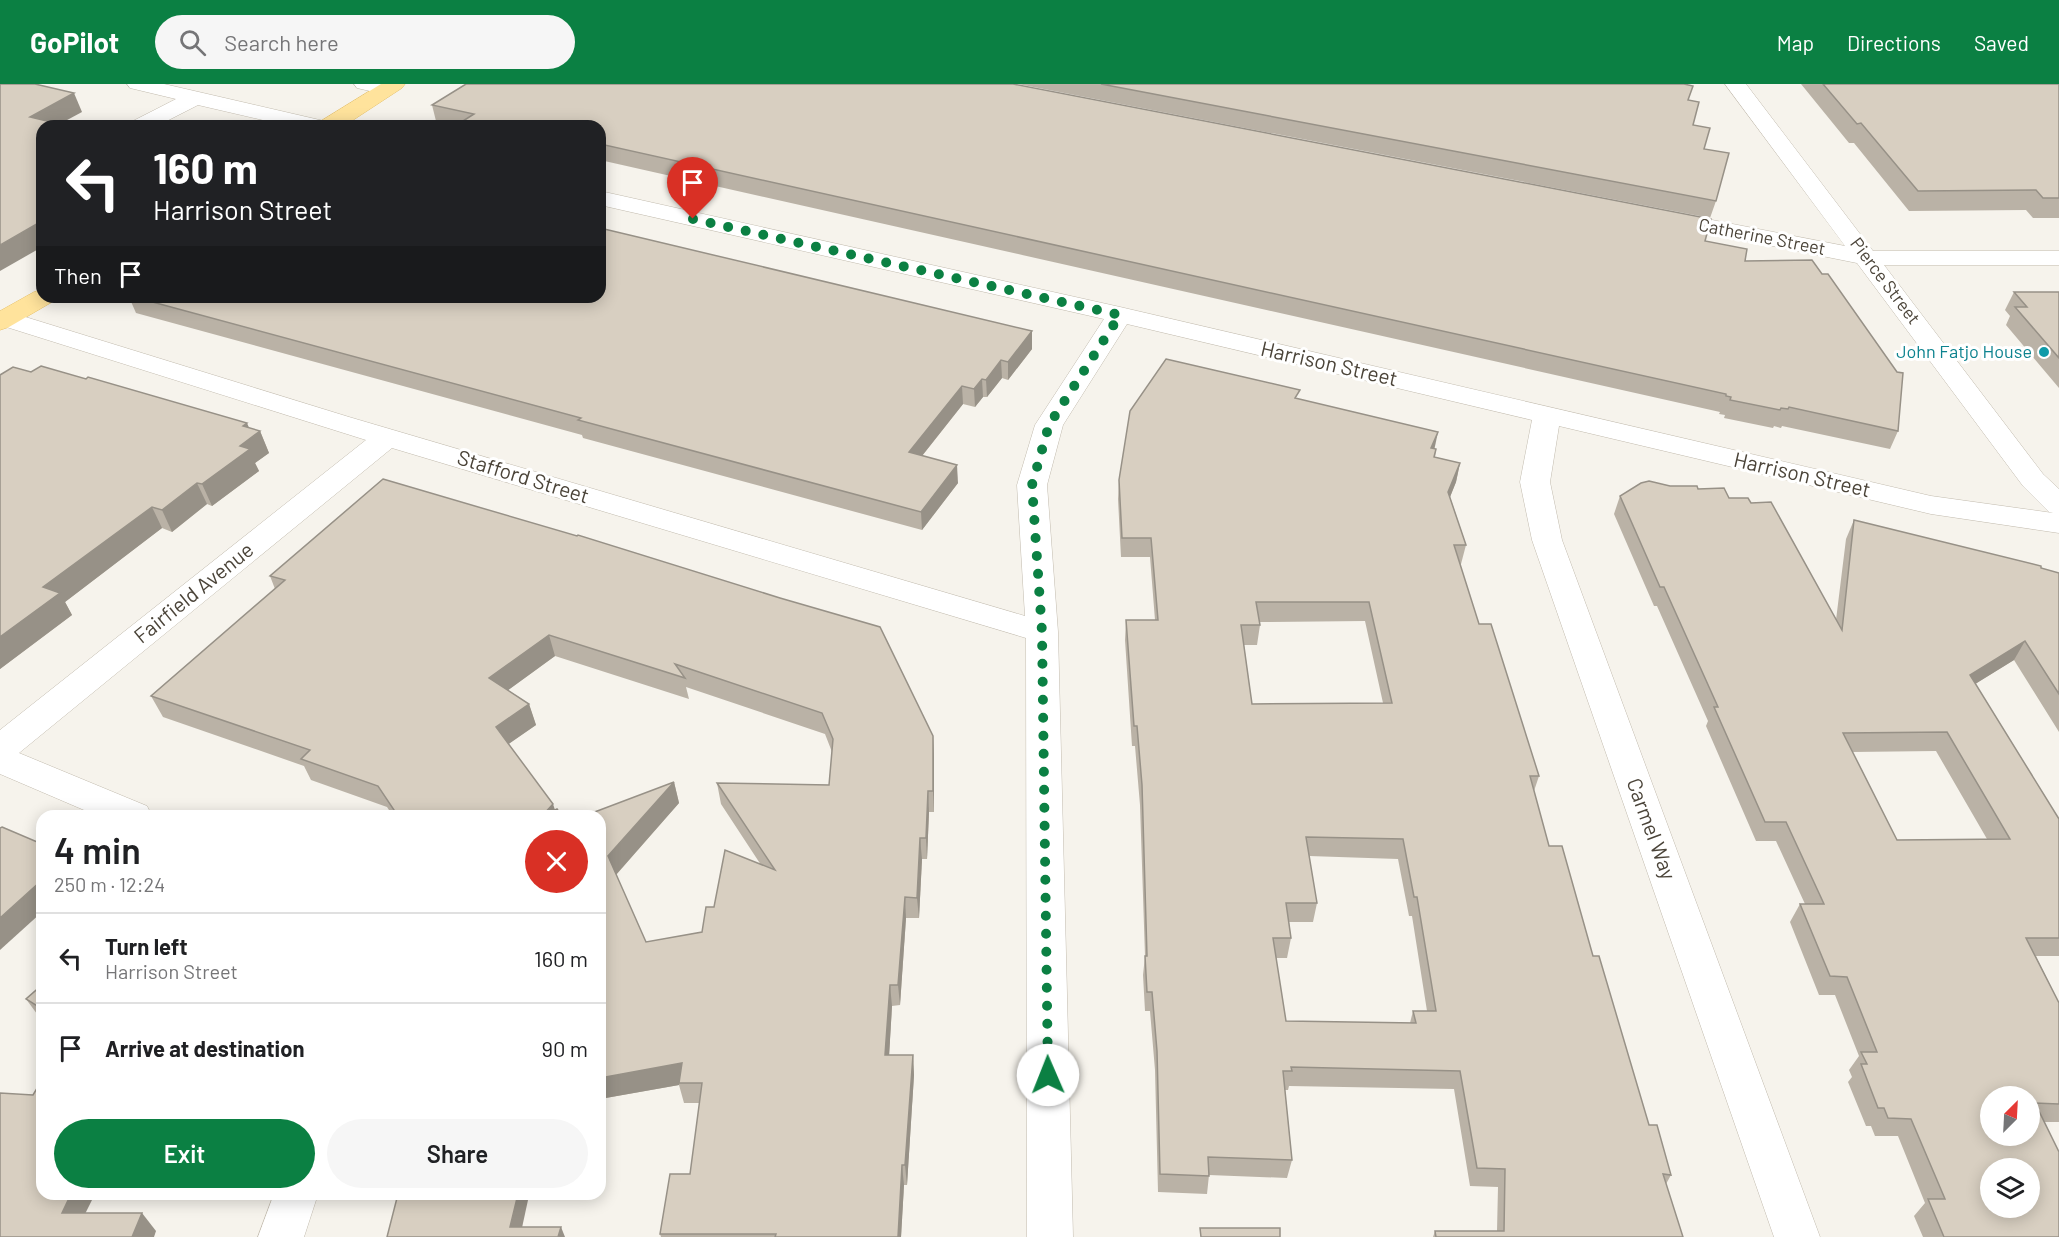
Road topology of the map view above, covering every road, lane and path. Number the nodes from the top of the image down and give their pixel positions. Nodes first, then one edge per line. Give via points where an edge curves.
1 (137, 84) edge
2 (364, 84) edge
3 (1735, 84) edge
4 (391, 87) edge
5 (195, 98) junction
6 (153, 120) edge
7 (290, 120) edge
8 (339, 120) edge
9 (606, 199) edge
10 (1640, 213) edge
11 (1867, 258) junction
12 (2059, 258) edge
13 (36, 301) edge
14 (1120, 315) junction
15 (3, 320) edge
16 (1547, 415) junction
17 (388, 437) junction
18 (2059, 505) edge
19 (2059, 523) edge
20 (1042, 632) junction
21 (0, 748) edge
22 (0, 759) edge
23 (120, 810) edge
24 (294, 1200) edge
25 (281, 1237) edge
26 (1050, 1237) edge
27 (1797, 1237) edge

1 - 5 street
2 - 4 street
3 - 11 street, Pierce Street
4 - 8 main road
5 - 6 street
5 - 7 street
9 - 14 street, Harrison Street
10 - 11 street, Catherine Street
11 - 12 street, Catherine Street
11 - 18 street, Pierce Street via 2033,480
13 - 15 main road
14 - 16 street, Harrison Street
14 - 20 street via 1049,425 1032,485
15 - 17 street, Stafford Street
16 - 19 street, Harrison Street via 1930,505
16 - 27 street, Carmel Way via 1535,482 1547,540
17 - 20 street, Stafford Street
17 - 21 street, Fairfield Avenue
20 - 26 street
22 - 23 street
24 - 25 street

